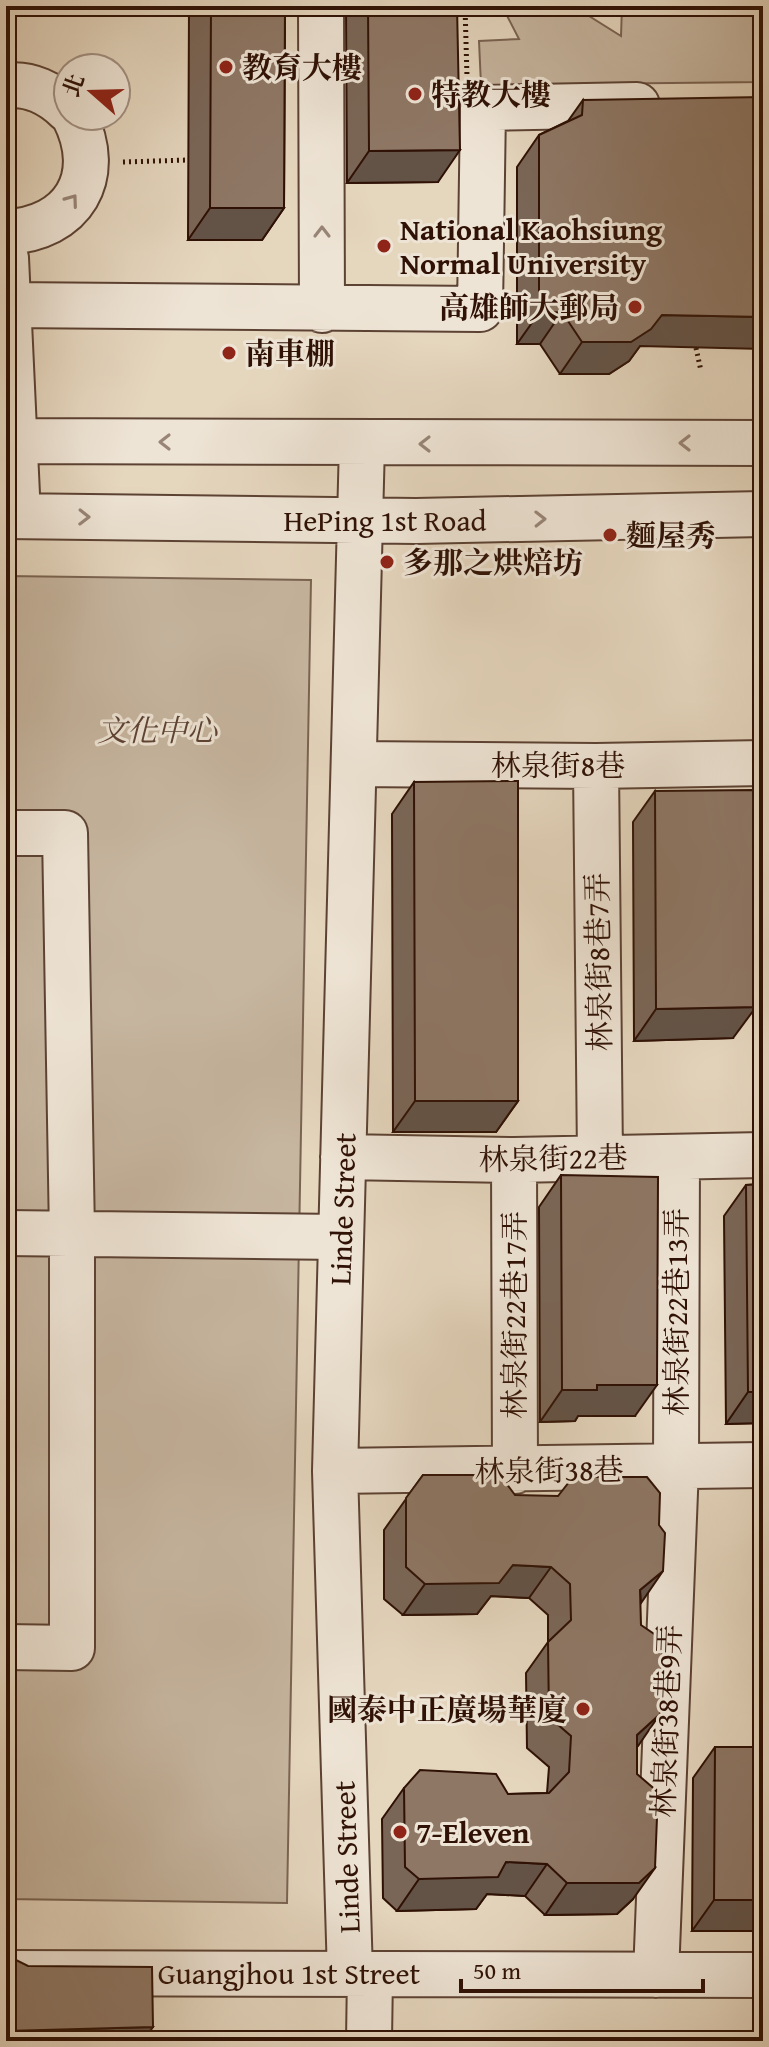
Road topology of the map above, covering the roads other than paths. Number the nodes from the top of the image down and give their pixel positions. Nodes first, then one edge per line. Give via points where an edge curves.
1 (321, 6) edge
2 (6, 86) edge
3 (52, 96) edge
4 (675, 104) edge
5 (80, 132) edge
6 (6, 232) edge
7 (6, 258) edge
8 (7, 305) edge
9 (322, 310) junction
10 (10, 441) edge
11 (763, 443) edge
12 (362, 444) junction
13 (763, 514) edge
14 (12, 516) edge
15 (360, 521) junction
16 (763, 763) edge
17 (354, 764) junction
18 (596, 766) junction
19 (6, 833) edge
20 (763, 1155) edge
21 (343, 1157) junction
22 (677, 1157) junction
23 (600, 1158) junction
24 (514, 1160) junction
25 (6, 1233) edge
26 (72, 1234) junction
27 (341, 1237) junction
28 (763, 1465) edge
29 (676, 1467) junction
30 (335, 1471) junction
31 (515, 1471) junction
32 (6, 1647) edge
33 (6, 1973) edge
34 (360, 1974) junction
35 (656, 1975) junction
36 (763, 1975) edge
37 (369, 2041) edge

9 -> 1 street
2 - 3 street via 36,88
4 - 9 street via 483,108 480,309
6 -> 5 street via 29,231 70,207 82,186 86,150
7 - 8 street
8 - 9 street
8 - 10 street
12 -> 10 street
10 - 14 street
11 -> 12 street
12 - 15 street, Linde Street
15 -> 13 street, HePing 1st Road
14 -> 15 street, HePing 1st Road
15 - 17 street, Linde Street
16 - 18 street, 林泉街8巷
17 - 18 street, 林泉街8巷
17 - 21 street, Linde Street
18 - 23 street, 林泉街8巷7弄
19 - 26 street via 65,833
20 - 22 street, 林泉街22巷
21 - 24 street, 林泉街22巷
21 - 27 street, Linde Street
22 - 23 street, 林泉街22巷
22 - 29 street, 林泉街22巷13弄
23 - 24 street, 林泉街22巷
24 - 31 street, 林泉街22巷17弄
25 - 26 street
26 - 27 street
26 - 32 street via 72,1648
27 - 30 street, Linde Street
28 - 29 street, 林泉街38巷
29 - 31 street, 林泉街38巷
29 - 35 street, 林泉街38巷9弄
30 - 31 street, 林泉街38巷
30 - 34 street, Linde Street
33 - 34 street, Guangjhou 1st Street
34 - 35 street, Guangjhou 1st Street
34 - 37 street, Linde Street
35 - 36 street, Guangjhou 1st Street

